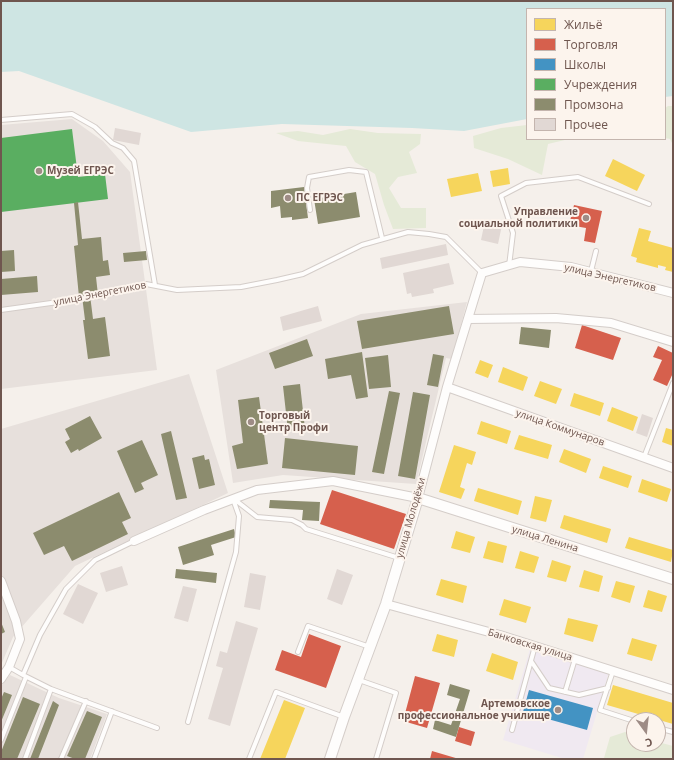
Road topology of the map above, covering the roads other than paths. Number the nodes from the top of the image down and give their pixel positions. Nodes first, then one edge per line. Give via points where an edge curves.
1 (1, 120) edge
2 (649, 204) dead end
3 (310, 210) dead end
4 (382, 238) junction
5 (596, 251) dead end
6 (509, 266) junction
7 (591, 272) junction
8 (482, 273) junction
9 (154, 285) junction
10 (673, 292) edge
11 (1, 310) edge
12 (468, 319) junction
13 (673, 342) edge
14 (673, 382) edge
15 (447, 387) junction
16 (644, 458) junction
17 (673, 468) edge
18 (233, 498) junction
19 (418, 498) junction
20 (134, 541) joint
21 (400, 558) junction
22 (673, 579) edge
23 (1, 581) edge
24 (386, 604) junction
25 (535, 646) junction
26 (370, 647) junction
27 (298, 652) dead end
28 (575, 659) junction
29 (531, 661) junction
30 (9, 667) junction
31 (613, 671) junction
32 (25, 676) junction
33 (1, 679) edge
34 (358, 680) junction
35 (608, 688) junction
36 (51, 689) junction
37 (673, 690) edge
38 (565, 692) junction
39 (86, 701) junction
40 (112, 711) junction
41 (344, 717) junction
42 (626, 718) edge
43 (188, 722) dead end
44 (157, 728) dead end
45 (512, 730) dead end
46 (1, 740) edge
47 (25, 759) edge
48 (61, 759) edge
49 (94, 759) edge
50 (249, 759) edge
51 (330, 759) edge
52 (376, 759) edge

1 - 9 lane via 72,114 95,126 112,143 123,148 134,161
2 - 6 lane via 578,177 526,183 501,196 513,233
3 - 4 lane via 307,188 309,177 349,170 366,172
4 - 8 lane, улица Энергетиков via 408,232 446,237
4 - 9 lane, улица Энергетиков via 362,244 303,274 277,280 241,287 207,289 177,290
5 - 7 lane
6 - 7 street, улица Энергетиков via 520,262 571,267
6 - 8 street, улица Энергетиков
7 - 10 street, улица Энергетиков
8 - 12 street, улица Молодёжи
9 - 11 lane, улица Энергетиков via 146,284 101,296
12 - 13 street via 556,318 611,323
12 - 15 street, улица Молодёжи
14 - 16 lane
15 - 16 street, улица Коммунаров
15 - 19 street, улица Молодёжи
16 - 17 street, улица Коммунаров
18 - 19 street via 257,490 333,481
18 - 20 street
18 - 21 lane via 257,517 292,520 306,529
18 - 43 lane via 239,516 236,552
19 - 21 street, улица Молодёжи
19 - 22 street, улица Ленина
20 - 32 lane via 95,560 66,589 40,635
21 - 24 street, улица Молодёжи
23 - 30 street via 20,639
24 - 25 street, Банковская улица
24 - 26 street, улица Молодёжи
25 - 28 street, Банковская улица
25 - 29 lane
26 - 27 lane via 308,626
26 - 34 street, улица Молодёжи
28 - 31 street, Банковская улица
28 - 38 lane
29 - 38 lane via 549,688
29 - 45 lane
30 - 32 lane
30 - 33 street
31 - 35 lane
31 - 37 street, Банковская улица
32 - 36 lane
32 - 46 lane
34 - 41 street, улица Молодёжи
34 - 52 lane via 396,693
35 - 38 lane via 579,695
35 - 42 lane via 600,710
36 - 39 lane
36 - 47 lane
39 - 40 lane
39 - 48 lane
40 - 44 lane
40 - 49 lane
41 - 50 lane via 276,692
41 - 51 street, улица Молодёжи

